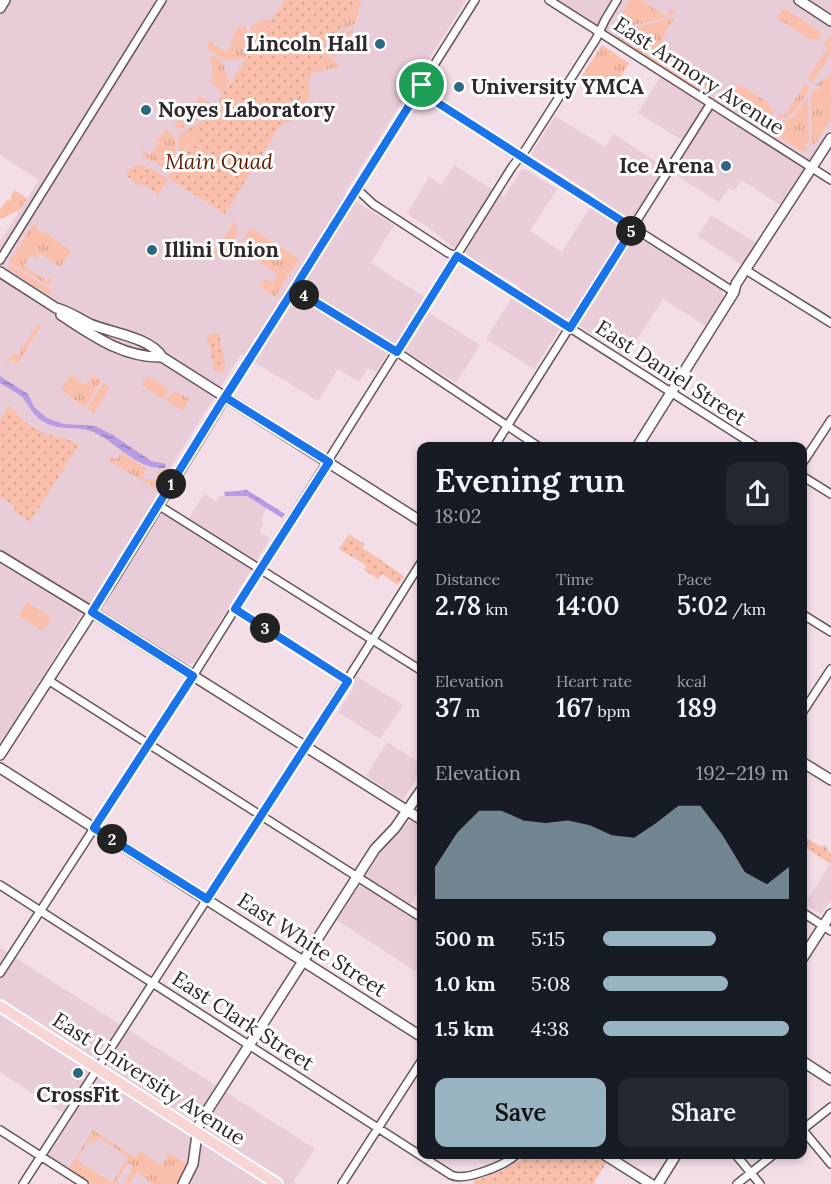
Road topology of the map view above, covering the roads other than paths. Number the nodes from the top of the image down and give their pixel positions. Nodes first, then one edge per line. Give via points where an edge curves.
1 (5, 0) edge
2 (162, 0) edge
3 (475, 0) edge
4 (549, 0) edge
5 (617, 0) edge
6 (799, 0) edge
7 (0, 8) edge
8 (831, 21) edge
9 (600, 32) junction
10 (422, 85) junction
11 (427, 96) junction
12 (414, 98) junction
13 (711, 103) junction
14 (831, 138) edge
15 (520, 156) junction
16 (812, 168) junction
17 (831, 180) edge
18 (357, 189) junction
19 (633, 228) junction
20 (757, 255) junction
21 (457, 256) junction
22 (0, 260) edge
23 (0, 272) edge
24 (749, 272) junction
25 (294, 289) junction
26 (734, 292) junction
27 (57, 308) junction
28 (831, 323) edge
29 (570, 328) junction
30 (397, 352) junction
31 (162, 357) junction
32 (671, 392) junction
33 (225, 397) junction
34 (831, 420) edge
35 (507, 427) junction
36 (497, 442) edge
37 (531, 442) edge
38 (640, 442) edge
39 (749, 442) edge
40 (807, 456) edge
41 (329, 462) junction
42 (807, 479) edge
43 (831, 494) edge
44 (158, 505) junction
45 (417, 519) edge
46 (0, 556) edge
47 (260, 569) junction
48 (417, 569) edge
49 (235, 609) junction
50 (92, 612) junction
51 (807, 617) edge
52 (831, 632) edge
53 (373, 641) junction
54 (417, 668) edge
55 (831, 669) edge
56 (193, 676) junction
57 (48, 680) junction
58 (348, 681) junction
59 (807, 705) edge
60 (149, 744) junction
61 (305, 747) junction
62 (0, 755) edge
63 (807, 765) edge
64 (0, 768) edge
65 (831, 780) edge
66 (417, 797) edge
67 (408, 811) junction
68 (261, 816) junction
69 (417, 817) edge
70 (94, 828) junction
71 (357, 877) junction
72 (0, 885) edge
73 (207, 899) junction
74 (40, 911) junction
75 (831, 914) edge
76 (417, 915) edge
77 (807, 915) edge
78 (827, 928) edge
79 (807, 953) edge
80 (304, 961) junction
81 (0, 973) edge
82 (153, 983) junction
83 (0, 1006) edge
84 (417, 1034) edge
85 (249, 1045) junction
86 (807, 1064) edge
87 (417, 1068) edge
88 (98, 1069) junction
89 (831, 1080) edge
90 (831, 1107) edge
91 (807, 1127) edge
92 (378, 1128) junction
93 (0, 1130) edge
94 (197, 1133) junction
95 (807, 1135) edge
96 (417, 1153) edge
97 (41, 1156) junction
98 (426, 1159) edge
99 (509, 1159) edge
100 (611, 1159) edge
101 (674, 1159) edge
102 (739, 1159) edge
103 (768, 1159) edge
104 (831, 1164) edge
105 (751, 1173) junction
106 (23, 1184) edge
107 (84, 1184) edge
108 (183, 1184) edge
109 (277, 1184) edge
110 (342, 1184) edge
111 (651, 1184) edge
112 (658, 1184) edge
113 (737, 1184) edge
114 (760, 1184) edge

1 - 7 street
2 - 22 street
3 - 10 street
4 - 9 street, East Armory Avenue
5 - 9 street
6 - 8 street
9 - 13 street, East Armory Avenue
9 - 15 street
10 - 11 street
10 - 12 street
11 - 12 street via 419,94
11 - 15 street
12 - 18 street
13 - 16 street, East Armory Avenue
13 - 19 street
14 - 16 street
15 - 19 street
15 - 21 street
16 - 17 street, East Armory Avenue
16 - 20 street
18 - 21 street, East Daniel Street via 373,204
18 - 25 street
19 - 26 street
19 - 29 street
20 - 24 street
20 - 26 street
21 - 29 street, East Daniel Street
21 - 30 street
23 - 27 street
24 - 26 street
24 - 28 street
25 - 30 street
25 - 33 street
26 - 32 street
27 - 31 street via 146,344
27 - 31 street via 61,315 118,350
29 - 32 street, East Daniel Street
29 - 35 street
30 - 35 street
30 - 41 street
31 - 33 street
32 - 38 street
32 - 39 street, East Daniel Street
33 - 41 street
33 - 44 street
34 - 40 street
35 - 36 street
35 - 37 street
41 - 45 street
41 - 47 street
42 - 43 street
44 - 47 street
44 - 50 street
46 - 50 street
47 - 49 street
47 - 53 street
48 - 53 street
49 - 56 street
49 - 58 street
50 - 56 street
50 - 57 street
51 - 52 street
53 - 54 street
53 - 58 street
55 - 59 street
56 - 60 street
56 - 61 street
57 - 60 street
57 - 62 street
58 - 61 street
60 - 68 street
60 - 70 street
61 - 67 street
61 - 68 street
63 - 65 street
64 - 70 street, East White Street
66 - 67 street
67 - 69 street
67 - 71 street
68 - 71 street
68 - 73 street
70 - 73 street, East White Street
70 - 74 street
71 - 76 street
71 - 80 street
72 - 74 street, East Clark Street
73 - 80 street, East White Street
73 - 82 street
74 - 81 street
74 - 82 street, East Clark Street
75 - 78 street
77 - 78 street
78 - 79 street
80 - 84 street, East White Street
80 - 85 street
82 - 85 street, East Clark Street
82 - 88 street
83 - 88 main road, East University Avenue
85 - 92 street, East Clark Street
85 - 94 street
86 - 89 street
87 - 92 street
88 - 94 main road, East University Avenue
88 - 97 street
90 - 91 street
92 - 96 street, East Clark Street
92 - 110 street
93 - 97 street
94 - 108 street via 194,1162
94 - 109 main road, East University Avenue
95 - 104 street
97 - 106 street
97 - 107 street
98 - 99 street, East Clark Street via 457,1178
100 - 111 street
101 - 112 street
102 - 105 street
103 - 105 street
105 - 113 street
105 - 114 street

